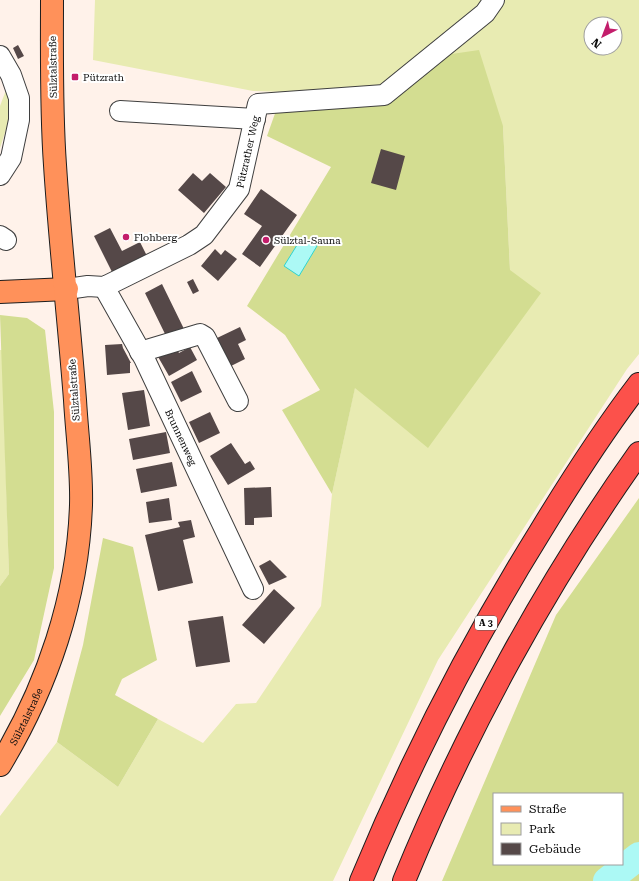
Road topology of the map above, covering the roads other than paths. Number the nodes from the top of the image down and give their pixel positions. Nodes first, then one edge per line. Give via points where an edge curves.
1 (52, 0) edge
2 (494, 0) edge
3 (0, 56) edge
4 (120, 111) dead end
5 (256, 119) junction
6 (0, 175) edge
7 (104, 287) junction
8 (67, 289) junction
9 (0, 292) edge
10 (140, 352) junction
11 (639, 384) edge
12 (238, 401) dead end
13 (639, 453) edge
14 (253, 590) dead end
15 (0, 765) edge
16 (407, 875) edge
17 (362, 880) edge

1 - 8 main road, Sülztalstraße via 55,164
2 - 5 street, Pützrather Weg via 485,13 384,95 258,104
3 - 6 street via 11,75 19,98 19,120 11,158
4 - 5 street
5 - 7 street, Pützrather Weg via 239,189 204,235
7 - 8 street, Pützrather Weg
7 - 10 street, Brunnenweg
8 - 9 main road
8 - 15 main road, Sülztalstraße via 81,505 77,551 67,607 55,648 40,689
10 - 12 street via 200,334 205,337
10 - 14 street, Brunnenweg via 236,570
11 - 17 highway, A 3 via 567,487 505,588 455,679 406,778
13 - 16 highway via 558,576 504,671 454,769

